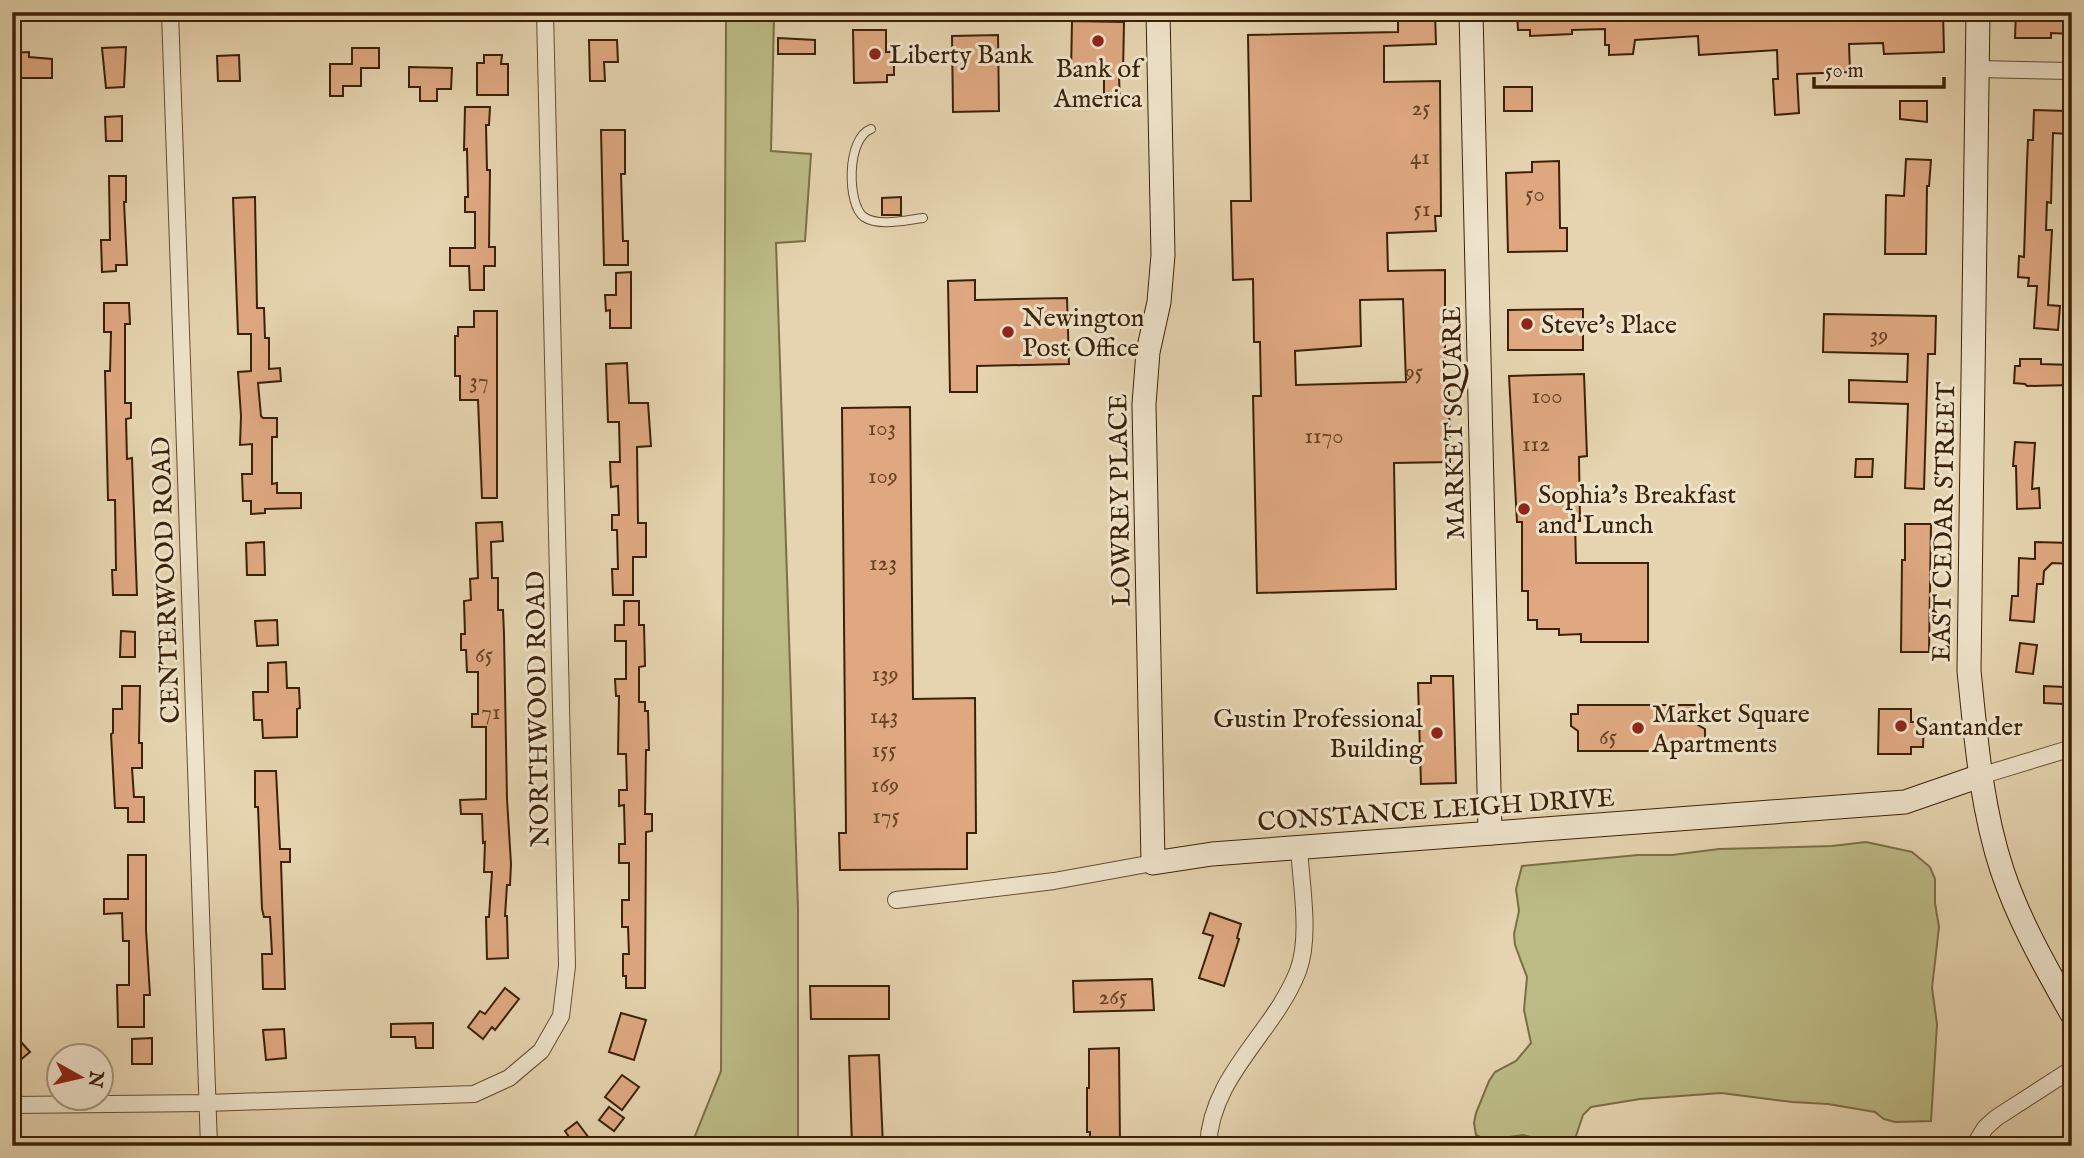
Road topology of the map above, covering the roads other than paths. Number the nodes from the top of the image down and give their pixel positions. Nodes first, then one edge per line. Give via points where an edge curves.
1 (170, 12) edge
2 (545, 12) edge
3 (1158, 12) edge
4 (1471, 12) edge
5 (1978, 12) edge
6 (1977, 69) junction
7 (2072, 71) edge
8 (871, 130) dead end
9 (923, 218) dead end
10 (2072, 747) edge
11 (1979, 776) junction
12 (1490, 833) junction
13 (1300, 848) junction
14 (1153, 863) junction
15 (896, 900) dead end
16 (2072, 1014) edge
17 (2072, 1069) edge
18 (207, 1103) junction
19 (12, 1105) edge
20 (209, 1146) edge
21 (1208, 1146) edge
22 (1974, 1146) edge

1 - 18 street, CENTERWOOD ROAD
2 - 18 street, NORTHWOOD ROAD via 567,966 561,1016 541,1051 509,1078 474,1094
3 - 14 street, LOWREY PLACE via 1163,255 1144,404
4 - 12 street, MARKET SQUARE
5 - 6 street, EAST CEDAR STREET
6 - 7 street
6 - 11 street, EAST CEDAR STREET via 1969,671
8 - 9 lane via 860,136 853,154 858,211 865,218 881,221
10 - 11 street
11 - 12 street, CONSTANCE LEIGH DRIVE via 1905,802
11 - 16 street, EAST CEDAR STREET via 2002,871 2035,949
12 - 13 street, CONSTANCE LEIGH DRIVE
13 - 14 street, CONSTANCE LEIGH DRIVE
13 - 21 street via 1304,939 1298,970 1218,1101
14 - 15 street, CONSTANCE LEIGH DRIVE via 1054,881
17 - 22 street via 1996,1118
18 - 19 street, NORTHWOOD ROAD
18 - 20 street, CENTERWOOD ROAD

